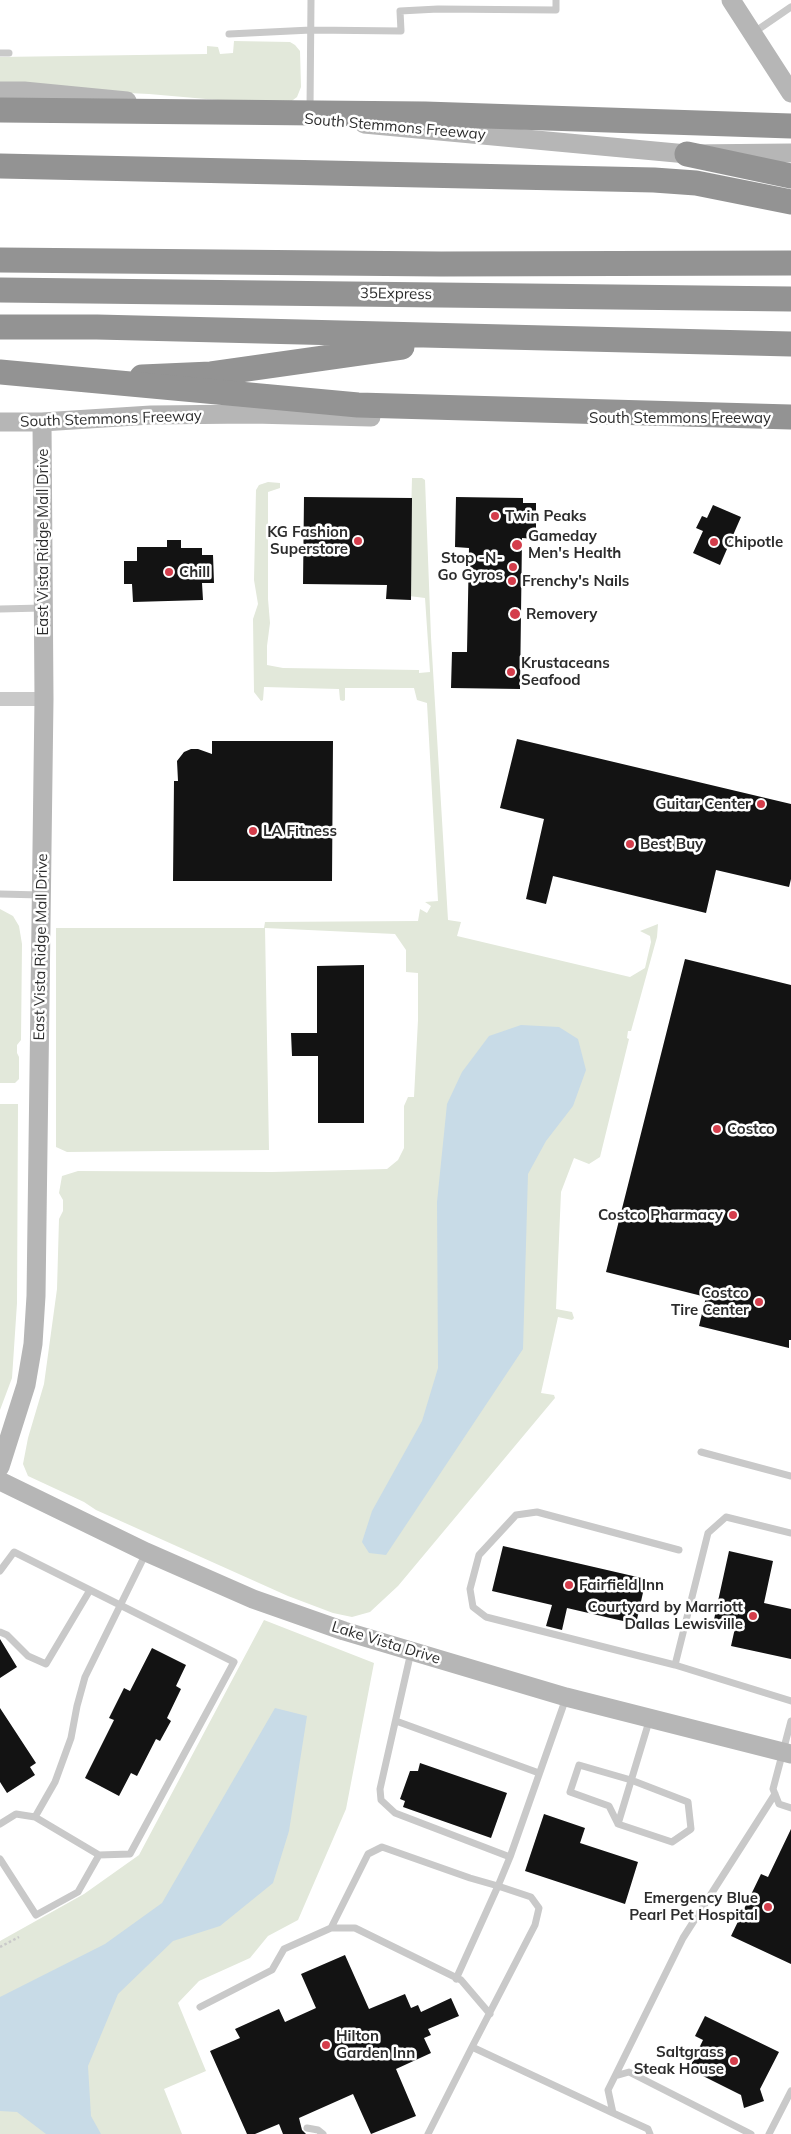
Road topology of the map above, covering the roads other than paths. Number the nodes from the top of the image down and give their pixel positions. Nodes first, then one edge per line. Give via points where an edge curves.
1 (311, 0) edge
2 (556, 0) edge
3 (731, 0) edge
4 (791, 7) edge
5 (311, 30) junction
6 (752, 33) junction
7 (229, 34) dead end
8 (0, 53) edge
9 (9, 53) dead end
10 (0, 92) edge
11 (791, 93) edge
12 (0, 110) edge
13 (310, 119) junction
14 (791, 126) edge
15 (791, 153) edge
16 (687, 154) junction
17 (0, 166) edge
18 (791, 176) edge
19 (791, 202) edge
20 (0, 260) edge
21 (791, 263) edge
22 (0, 290) edge
23 (791, 299) edge
24 (0, 327) edge
25 (474, 336) junction
26 (791, 344) edge
27 (0, 372) edge
28 (0, 384) edge
29 (791, 418) edge
30 (0, 422) edge
31 (42, 422) junction
32 (44, 608) junction
33 (0, 609) edge
34 (0, 699) edge
35 (44, 699) junction
36 (0, 894) edge
37 (42, 895) junction
38 (701, 1452) dead end
39 (0, 1467) edge
40 (791, 1476) edge
41 (0, 1481) edge
42 (791, 1533) edge
43 (679, 1550) dead end
44 (146, 1552) junction
45 (0, 1571) edge
46 (90, 1590) junction
47 (121, 1606) junction
48 (0, 1632) edge
49 (411, 1651) junction
50 (675, 1665) junction
51 (566, 1697) junction
52 (791, 1701) edge
53 (650, 1718) junction
54 (396, 1720) junction
55 (791, 1721) edge
56 (787, 1753) edge
57 (539, 1773) junction
58 (632, 1780) junction
59 (775, 1794) junction
60 (791, 1808) edge
61 (34, 1817) junction
62 (0, 1824) edge
63 (618, 1824) junction
64 (100, 1855) junction
65 (510, 1856) junction
66 (0, 1859) edge
67 (498, 1886) junction
68 (331, 1928) junction
69 (456, 1978) junction
70 (200, 2007) dead end
71 (490, 2014) junction
72 (472, 2048) junction
73 (615, 2076) junction
74 (791, 2091) edge
75 (613, 2114) junction
76 (308, 2128) dead end
77 (323, 2134) edge
78 (428, 2134) edge
79 (650, 2134) edge
80 (751, 2134) edge
81 (769, 2134) edge

1 - 5 lane
2 - 5 lane via 556,10 400,11 401,31
3 - 6 main road
4 - 6 lane
5 - 7 lane
5 - 13 lane
6 - 11 main road
8 - 9 lane
10 - 13 main road, South Stemmons Freeway via 24,91
12 - 14 highway, bridge via 425,114
13 - 16 main road, South Stemmons Freeway
15 - 16 main road, South Stemmons Freeway
16 - 18 highway
17 - 19 highway via 654,180 696,183
20 - 21 highway
22 - 23 highway, 35Express
24 - 25 highway
25 - 26 highway
25 - 28 highway via 211,374
27 - 29 highway, bridge via 358,405
29 - 31 main road, South Stemmons Freeway via 401,418 253,414 151,415
30 - 31 main road, South Stemmons Freeway
31 - 32 main road, East Vista Ridge Mall Drive
32 - 33 lane
32 - 35 main road, East Vista Ridge Mall Drive
34 - 35 street
35 - 37 main road, East Vista Ridge Mall Drive
36 - 37 lane
37 - 39 main road, East Vista Ridge Mall Drive via 33,1344 26,1385
38 - 40 lane
41 - 44 main road, Lake Vista Drive
42 - 50 lane via 726,1517 708,1533
43 - 50 lane via 537,1512 516,1516 479,1555 470,1590 473,1607 486,1617
44 - 47 lane
44 - 49 main road, Lake Vista Drive via 253,1599 344,1632
45 - 46 lane via 14,1552
46 - 47 lane
46 - 48 lane via 46,1664 28,1656
47 - 61 lane via 85,1677 55,1782
47 - 64 lane via 234,1662 130,1854
49 - 51 main road, Lake Vista Drive
49 - 54 lane
50 - 52 lane
51 - 53 main road, Lake Vista Drive
51 - 57 lane
53 - 56 main road, Lake Vista Drive
53 - 58 lane
54 - 57 lane
54 - 65 lane via 380,1789 381,1800 386,1807 394,1813
55 - 56 lane
56 - 59 lane via 772,1789
57 - 65 lane
58 - 63 lane
58 - 63 lane via 579,1765 570,1792 610,1806
58 - 63 lane via 688,1802 691,1829 672,1842
59 - 60 lane via 779,1804
59 - 73 lane via 683,1938
61 - 62 lane via 16,1814
61 - 64 lane
64 - 66 lane via 78,1892 36,1915
65 - 67 lane
67 - 68 lane via 382,1847 368,1854
67 - 69 lane
67 - 71 lane via 530,1897 539,1908 535,1926
68 - 69 lane via 355,1928
68 - 70 lane via 284,1949 272,1970
69 - 71 lane
71 - 72 lane
72 - 75 lane
72 - 78 lane
73 - 75 lane via 608,2090
73 - 80 lane via 629,2072
74 - 81 lane
75 - 79 lane via 648,2129
76 - 77 lane

